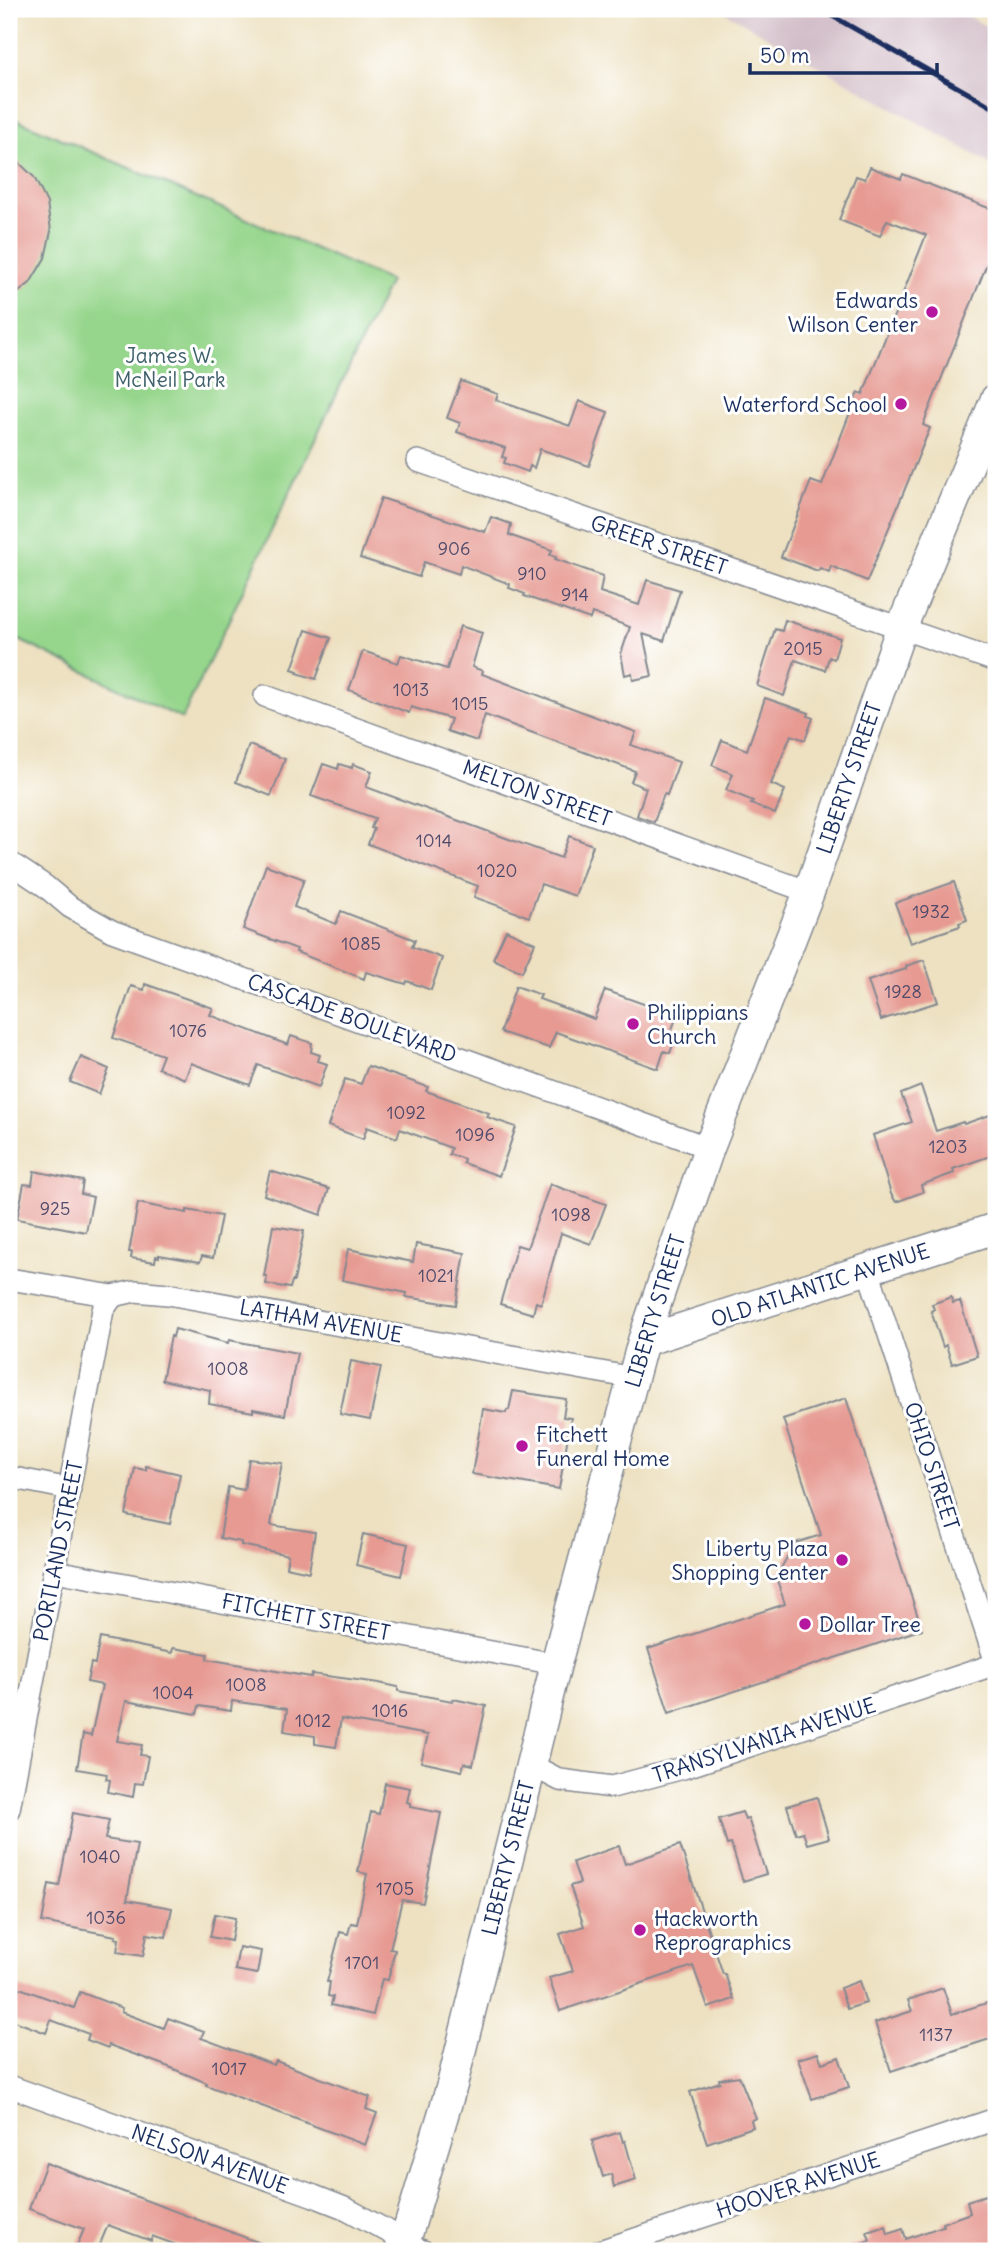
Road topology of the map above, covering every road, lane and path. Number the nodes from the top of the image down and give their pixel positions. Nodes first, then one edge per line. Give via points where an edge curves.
1 (996, 399) edge
2 (418, 461) dead end
3 (901, 629) junction
4 (996, 661) edge
5 (265, 696) dead end
6 (9, 862) edge
7 (809, 892) junction
8 (709, 1148) junction
9 (996, 1228) edge
10 (868, 1270) junction
11 (9, 1279) edge
12 (113, 1296) junction
13 (643, 1341) junction
14 (634, 1378) junction
15 (9, 1478) edge
16 (70, 1489) junction
17 (55, 1571) junction
18 (996, 1663) edge
19 (556, 1664) junction
20 (531, 1765) junction
21 (9, 1809) edge
22 (9, 2086) edge
23 (996, 2119) edge
24 (410, 2249) edge
25 (600, 2251) edge

1 - 3 main road, LIBERTY STREET
2 - 3 street, GREER STREET
3 - 4 street, GREER STREET
3 - 7 main road, LIBERTY STREET
5 - 7 street, MELTON STREET
6 - 8 street, CASCADE BOULEVARD via 70,907 113,931
7 - 8 main road, LIBERTY STREET
8 - 13 main road, LIBERTY STREET
9 - 10 main road, OLD ATLANTIC AVENUE
10 - 13 main road, OLD ATLANTIC AVENUE
10 - 18 street, OHIO STREET
11 - 12 street, LATHAM AVENUE
12 - 14 street, LATHAM AVENUE via 135,1291 168,1294
12 - 16 street, PORTLAND STREET via 103,1310
13 - 14 main road, LIBERTY STREET
14 - 19 main road, LIBERTY STREET
15 - 16 street
16 - 17 street, PORTLAND STREET
17 - 19 street, FITCHETT STREET
17 - 21 street, PORTLAND STREET
18 - 20 street, TRANSYLVANIA AVENUE via 683,1768 612,1787 560,1780
19 - 20 main road, LIBERTY STREET
20 - 24 main road, LIBERTY STREET
22 - 24 street, NELSON AVENUE via 325,2200 389,2232
23 - 25 street, HOOVER AVENUE

